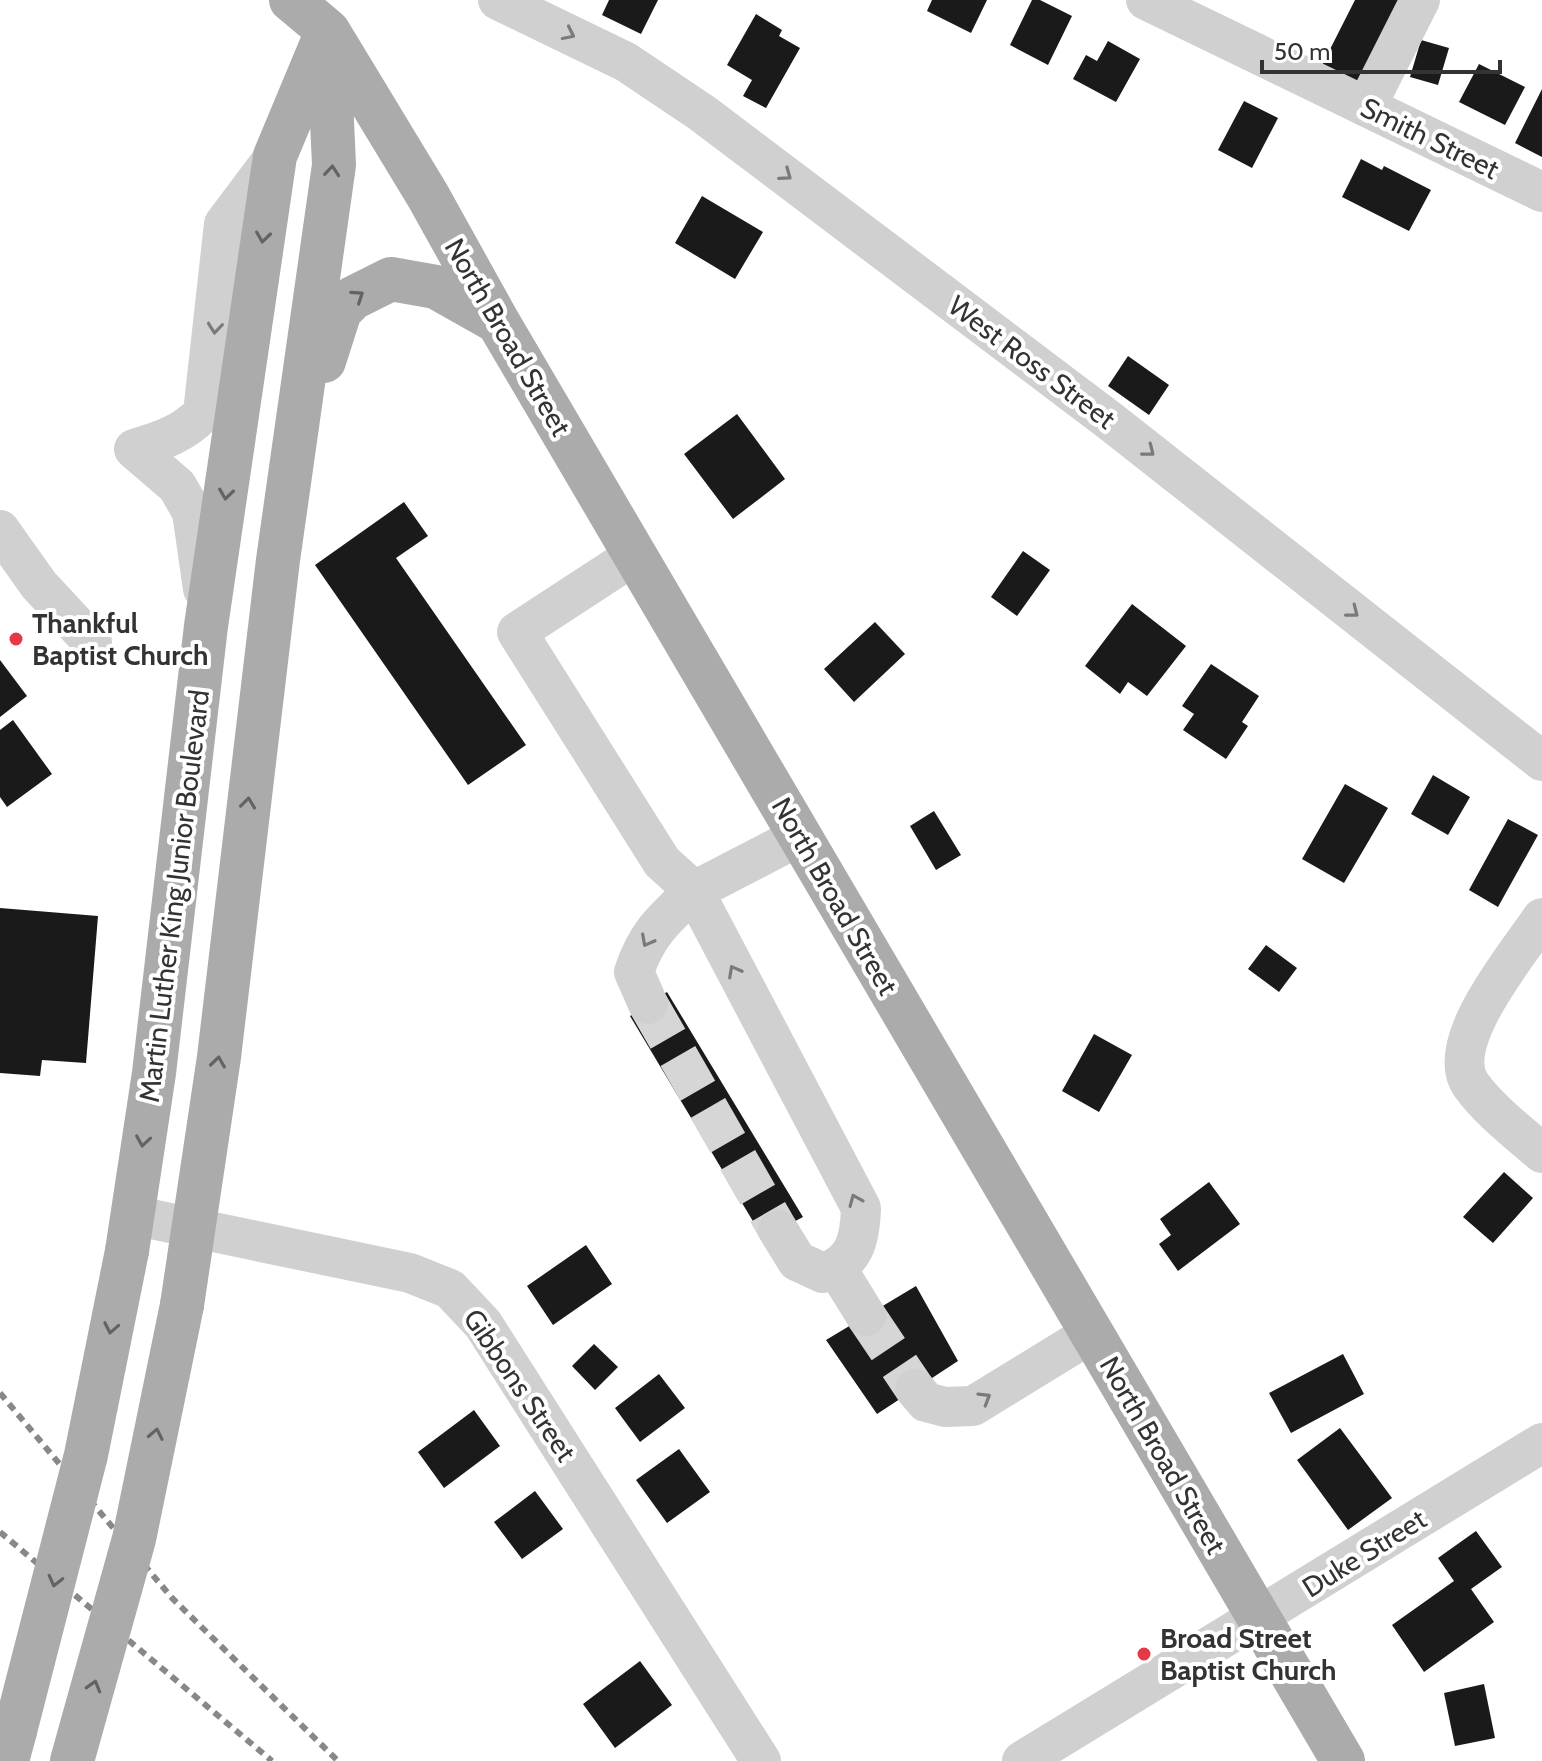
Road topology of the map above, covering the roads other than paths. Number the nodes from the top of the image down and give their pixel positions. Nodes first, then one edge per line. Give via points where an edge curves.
1 (291, 0) edge
2 (498, 0) edge
3 (1146, 0) edge
4 (1420, 0) edge
5 (328, 10) edge
6 (1366, 107) junction
7 (275, 156) junction
8 (1542, 192) edge
9 (498, 322) junction
10 (0, 530) edge
11 (635, 555) junction
12 (206, 626) junction
13 (92, 642) dead end
14 (258, 720) junction
15 (1542, 761) edge
16 (800, 836) junction
17 (694, 891) junction
18 (1542, 918) edge
19 (648, 1004) tunnel mouth
20 (1542, 1153) edge
21 (193, 1229) junction
22 (778, 1230) tunnel mouth
23 (129, 1233) junction
24 (837, 1269) junction
25 (866, 1316) tunnel mouth
26 (1092, 1333) junction
27 (915, 1389) tunnel mouth
28 (1542, 1443) edge
29 (1259, 1617) junction
30 (11, 1746) edge
31 (72, 1761) edge
32 (761, 1761) edge
33 (1022, 1761) edge
34 (1343, 1761) edge

1 - 5 main road
2 -> 15 street, West Ross Street via 626,62 702,113 1110,421
3 - 6 street, Smith Street
4 - 6 street
5 - 7 main road, Martin Luther King Junior Boulevard
5 - 9 main road, North Broad Street
14 -> 5 main road via 334,165
6 - 8 street, Smith Street
7 -> 12 main road, Martin Luther King Junior Boulevard
7 -> 12 street via 224,224 203,413 168,439 134,449 177,486 192,512
9 - 11 main road, North Broad Street
14 -> 9 main road via 302,546 321,376 340,311 391,279 407,280 436,287
10 - 13 street via 39,585
11 - 16 main road, North Broad Street
11 - 17 street via 517,632 662,862
12 -> 23 main road, Martin Luther King Junior Boulevard via 154,1073
21 -> 14 main road via 219,1057
16 - 17 street
16 - 26 main road, North Broad Street
17 -> 19 street via 652,929 642,949 634,972
24 -> 17 street via 852,1256 861,1208
18 - 20 street via 1478,1014 1465,1047 1464,1070 1487,1103
21 - 23 street, Gibbons Street
31 -> 21 main road, bridge via 134,1539
21 - 32 street, Gibbons Street via 410,1273 465,1301
22 - 24 street via 797,1261 810,1270
23 -> 30 main road, Martin Luther King Junior Boulevard, bridge via 86,1455
24 - 25 street
27 -> 26 street via 926,1402 973,1406
26 - 29 main road, North Broad Street
28 - 29 street, Duke Street
29 - 33 street, Duke Street
29 - 34 main road, North Broad Street

